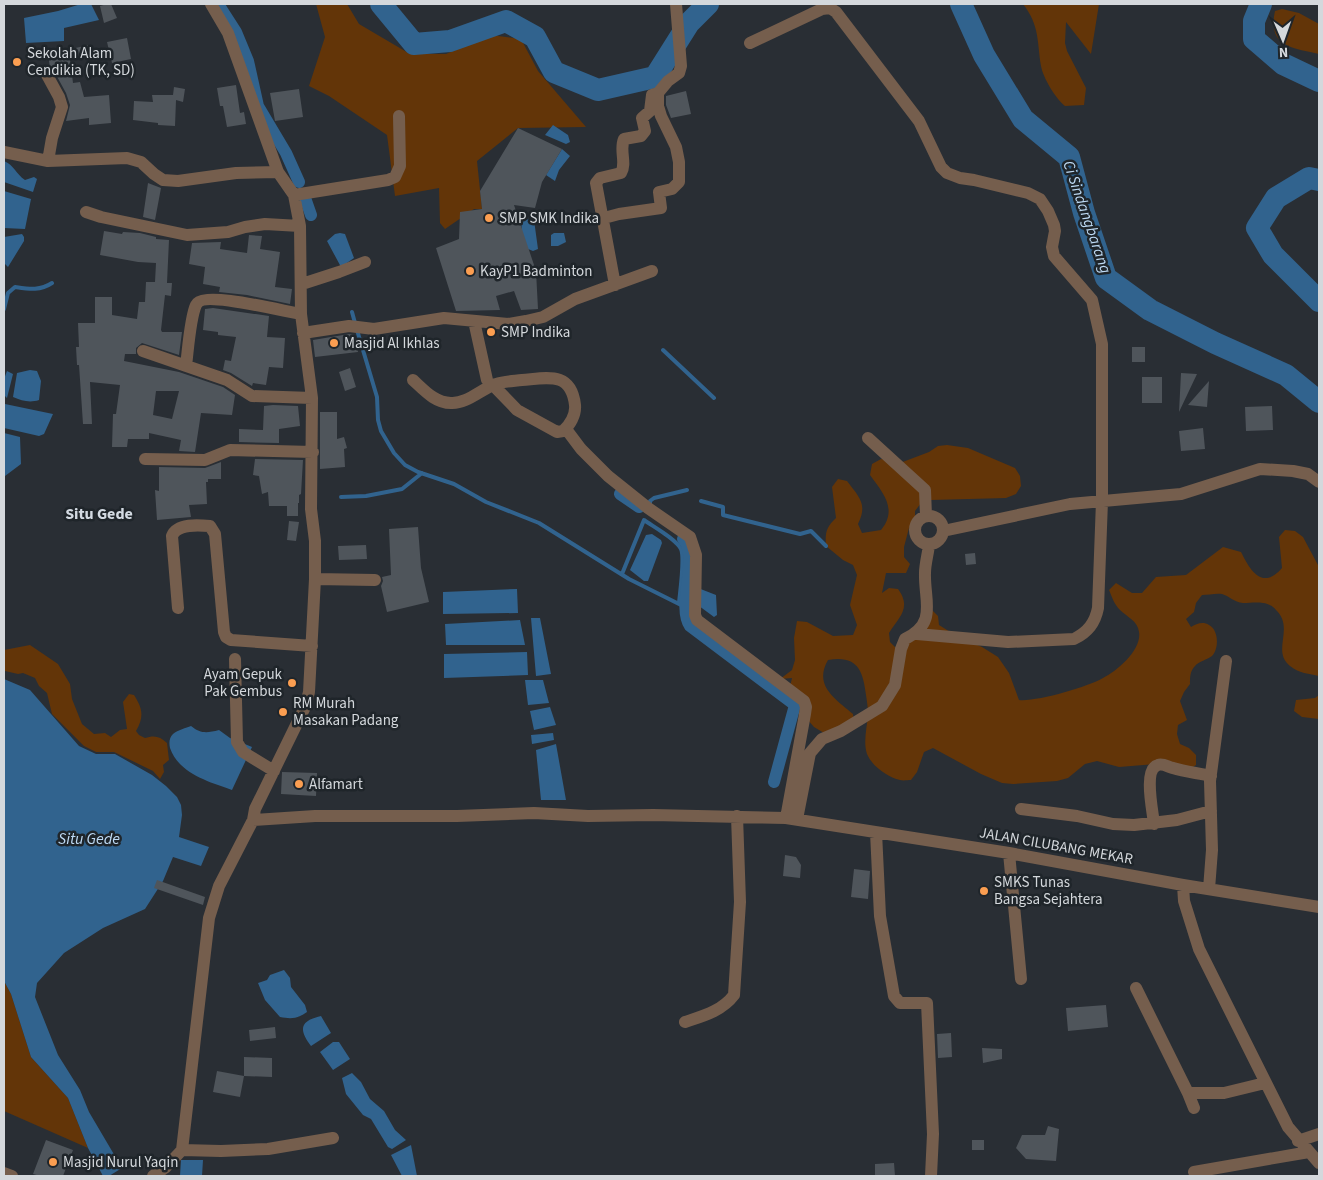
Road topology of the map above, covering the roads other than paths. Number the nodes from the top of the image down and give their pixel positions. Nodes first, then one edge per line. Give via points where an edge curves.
1 (211, 4) edge
2 (676, 4) edge
3 (750, 43) dead end
4 (47, 75) dead end
5 (658, 93) junction
6 (399, 116) dead end
7 (4, 152) edge
8 (48, 161) junction
9 (278, 172) junction
10 (294, 195) junction
11 (86, 212) dead end
12 (604, 218) junction
13 (300, 226) junction
14 (366, 262) dead end
15 (652, 272) dead end
16 (302, 284) junction
17 (615, 285) junction
18 (301, 314) junction
19 (474, 321) junction
20 (303, 333) junction
21 (143, 351) dead end
22 (186, 366) junction
23 (413, 380) dead end
24 (490, 382) junction
25 (312, 398) junction
26 (566, 429) junction
27 (868, 438) dead end
28 (313, 452) junction
29 (145, 459) dead end
30 (1319, 482) edge
31 (1102, 501) junction
32 (926, 516) junction
33 (943, 531) junction
34 (929, 545) junction
35 (315, 579) junction
36 (375, 580) dead end
37 (178, 608) dead end
38 (917, 634) junction
39 (312, 646) junction
40 (235, 659) dead end
41 (1226, 661) dead end
42 (274, 771) junction
43 (1211, 776) junction
44 (1021, 809) dead end
45 (1211, 811) junction
46 (737, 816) junction
47 (792, 818) junction
48 (253, 820) junction
49 (1154, 824) junction
50 (876, 832) junction
51 (1009, 853) junction
52 (1183, 885) junction
53 (1209, 889) junction
54 (1319, 907) edge
55 (1021, 979) dead end
56 (1136, 988) dead end
57 (685, 1022) dead end
58 (1266, 1083) junction
59 (1188, 1092) junction
60 (1194, 1108) dead end
61 (1319, 1134) edge
62 (333, 1138) dead end
63 (1298, 1141) junction
64 (182, 1150) junction
65 (1309, 1152) junction
66 (1319, 1163) edge
67 (1194, 1172) dead end
68 (4, 1174) edge
69 (12, 1176) edge
70 (152, 1176) edge
71 (931, 1176) edge

1 - 9 street via 228,33
2 - 5 street via 681,66 679,73
3 - 31 street via 830,8 919,121 947,173 1028,193 1040,199 1054,225 1054,256 1092,300 1102,344
4 - 8 street via 62,107
5 - 12 street via 652,95 650,111 642,118 645,130 641,136 624,139 621,146 624,169 621,173 600,178 596,183
5 - 12 street via 661,116 676,146 679,182 672,189 660,192 661,208
6 - 10 street via 400,166 395,176 388,180
7 - 8 street
8 - 9 street via 127,158 141,162 163,180 178,181 236,173
9 - 10 street
10 - 13 street
11 - 13 street via 187,235 228,232 264,224
12 - 17 street
13 - 16 street
14 - 16 street
15 - 17 street
16 - 18 street
17 - 19 street via 576,299 543,318 508,324
18 - 20 street
18 - 22 street via 214,299 197,302
19 - 20 street via 444,318 374,329 349,326
19 - 24 street
20 - 25 street
21 - 22 street
22 - 25 street via 227,380 252,396
23 - 24 street via 441,402 452,403 465,401
24 - 26 street via 517,410 557,432
24 - 26 street via 554,377 561,380 572,392 576,409
25 - 28 street
26 - 47 street via 608,476 690,537 695,552 695,615 700,624 804,701 806,714
27 - 32 street via 926,490
28 - 29 street via 230,450 205,460
28 - 35 street via 311,509
30 - 31 street via 1300,472 1260,469 1181,494
31 - 33 street via 1070,504
31 - 38 street via 1098,608 1092,625 1084,634 1074,639 1008,642
32 - 33 street via 941,522
32 - 34 street via 916,522 914,532 919,542
33 - 34 street via 939,540
34 - 38 street via 925,572 928,606 926,618
35 - 36 street
35 - 39 street
37 - 39 street via 174,530 210,526 215,534 226,637
38 - 47 street via 905,639 895,685 882,706 822,739 810,753
39 - 42 street via 310,692
40 - 42 street via 237,742 243,752
41 - 43 street
42 - 48 street
43 - 45 street
43 - 49 street via 1157,765 1150,773 1149,782
44 - 49 street via 1113,824
45 - 49 street
45 - 53 street
46 - 47 street, JALAN CILUBANG MEKAR
46 - 48 street, JALAN CILUBANG MEKAR via 534,813
46 - 57 street via 740,902 734,995 714,1012
47 - 50 street, JALAN CILUBANG MEKAR
48 - 64 street via 219,886 209,918
50 - 51 street, JALAN CILUBANG MEKAR
50 - 71 street via 880,916 894,996 900,1002 927,1003 933,1134
51 - 52 street, JALAN CILUBANG MEKAR
51 - 55 street
52 - 53 street, JALAN CILUBANG MEKAR
52 - 58 street via 1184,901 1199,949
53 - 54 street, JALAN CILUBANG MEKAR
56 - 59 street
58 - 59 street via 1224,1093
58 - 63 street
59 - 60 street
61 - 63 street
62 - 64 street via 268,1149
63 - 65 street
64 - 70 street
65 - 66 street
65 - 67 street
68 - 69 street

